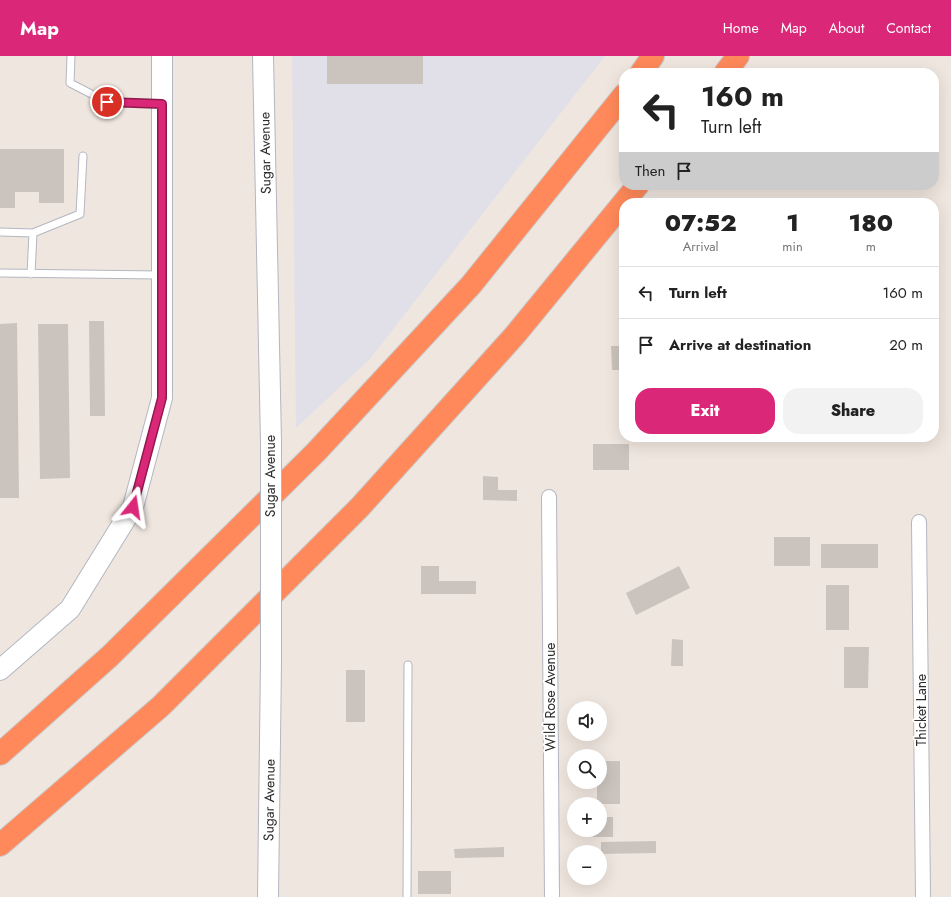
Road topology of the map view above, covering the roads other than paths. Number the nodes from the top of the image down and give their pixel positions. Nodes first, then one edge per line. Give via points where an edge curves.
1 (71, 56) edge
2 (162, 56) edge
3 (263, 56) edge
4 (653, 56) edge
5 (738, 56) edge
6 (645, 68) edge
7 (729, 68) edge
8 (619, 101) edge
9 (162, 104) junction
10 (83, 156) dead end
11 (634, 190) edge
12 (627, 198) edge
13 (619, 208) edge
14 (0, 232) edge
15 (33, 233) junction
16 (0, 273) edge
17 (31, 274) junction
18 (162, 275) junction
19 (549, 497) dead end
20 (919, 522) dead end
21 (408, 665) dead end
22 (0, 670) edge
23 (0, 754) edge
24 (0, 845) edge
25 (268, 897) edge
26 (407, 897) edge
27 (552, 897) edge
28 (923, 897) edge

1 - 9 lane via 70,83 107,102
2 - 9 main road
3 - 25 main road, Sugar Avenue, bridge via 270,442
4 - 6 highway
5 - 7 highway
8 - 23 highway via 471,285 316,452 110,656
9 - 18 main road
10 - 15 lane via 80,214
11 - 12 highway
13 - 24 highway via 515,335 359,508 161,706
14 - 15 lane
15 - 17 lane
16 - 17 lane
17 - 18 lane
18 - 22 main road via 162,398 133,507 70,609
19 - 27 street, Wild Rose Avenue
20 - 28 street, Thicket Lane
21 - 26 lane

